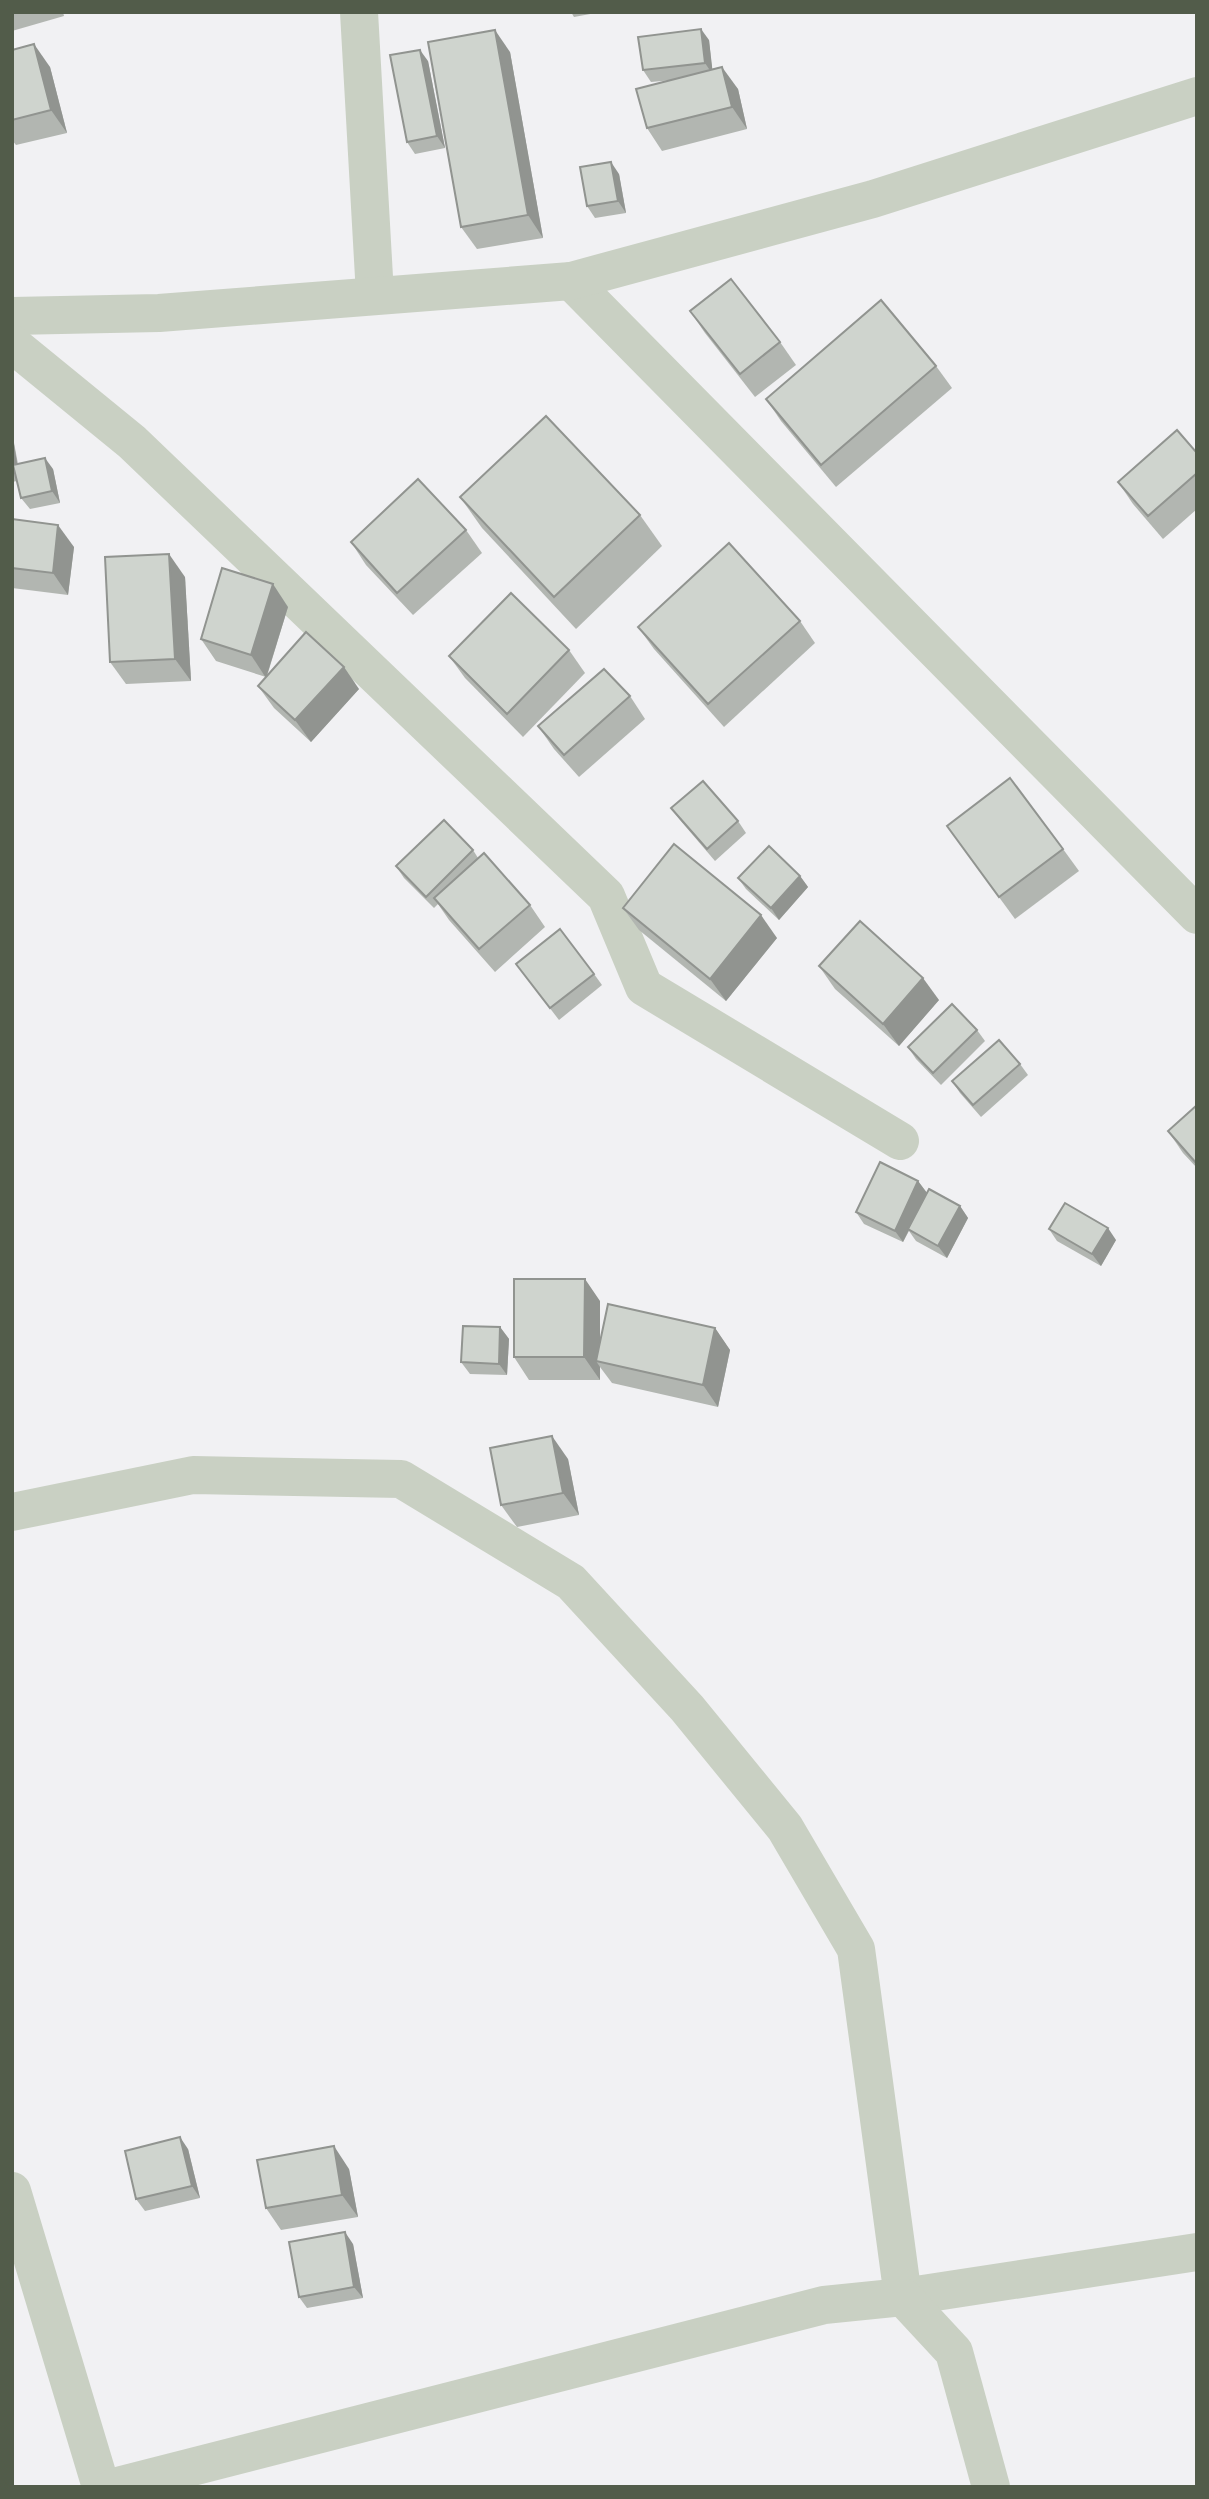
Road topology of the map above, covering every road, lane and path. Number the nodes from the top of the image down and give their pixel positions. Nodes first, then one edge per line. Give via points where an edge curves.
1 (359, 12) edge
2 (1197, 96) edge
3 (571, 281) junction
4 (374, 295) junction
5 (12, 316) edge
6 (12, 344) edge
7 (1197, 915) edge
8 (900, 1141) dead end
9 (12, 1512) edge
10 (12, 2192) edge
11 (1197, 2252) edge
12 (903, 2297) junction
13 (101, 2487) edge
14 (114, 2487) edge
15 (991, 2487) edge

1 - 4 street
2 - 3 street via 873,199
3 - 4 street
3 - 7 street
4 - 5 street via 159,313
6 - 8 street via 132,442 606,896 644,987
9 - 12 street via 193,1475 401,1479 571,1582 687,1708 785,1828 856,1949
10 - 13 street
11 - 12 street
12 - 14 street via 824,2305
12 - 15 street via 954,2352

